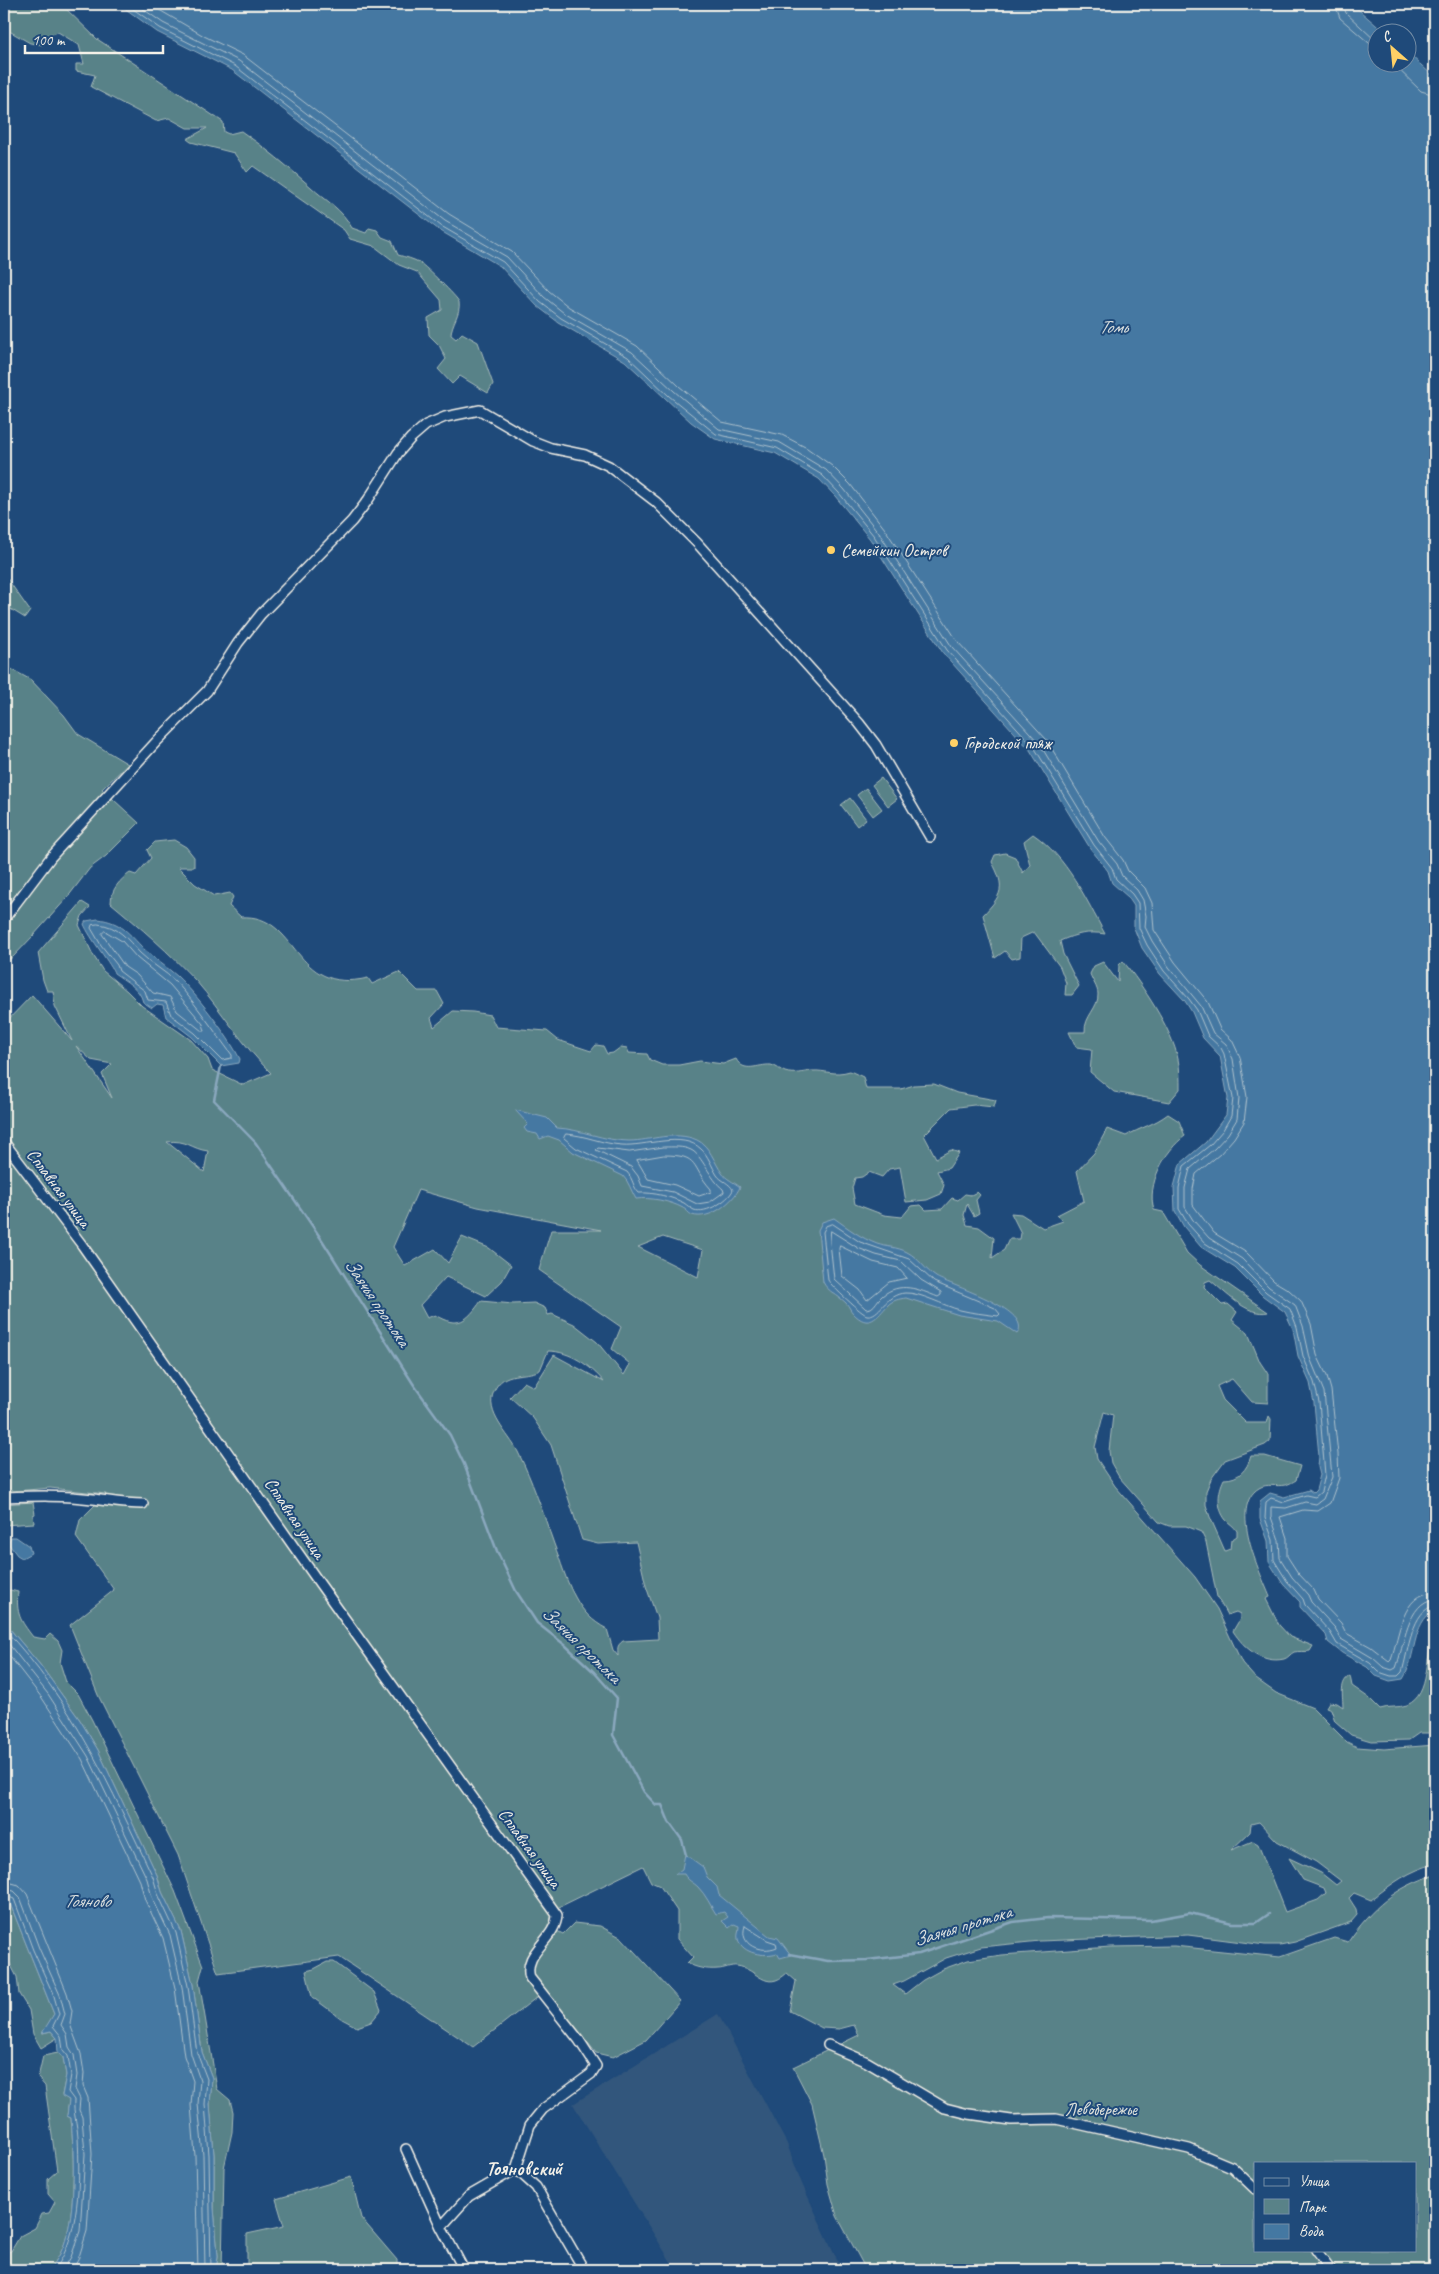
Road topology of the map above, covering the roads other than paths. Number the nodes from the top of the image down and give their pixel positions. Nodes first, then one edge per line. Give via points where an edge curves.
1 (930, 837) dead end
2 (4, 919) edge
3 (4, 1142) edge
4 (4, 1497) edge
5 (143, 1504) dead end
6 (828, 2045) dead end
7 (406, 2149) dead end
8 (516, 2169) junction
9 (1254, 2188) edge
10 (441, 2227) junction
11 (1318, 2252) edge
12 (464, 2270) edge
13 (584, 2270) edge
14 (1331, 2270) edge

1 - 2 street via 876,745 859,723 698,543 656,502 609,466 585,455 534,441 480,410 445,417 426,425 411,438 352,521 261,614 207,691 51,857
3 - 8 street, Сплавная улица via 82,1245 557,1915 552,1934 532,1957 527,1970 596,2066 591,2074 543,2109 530,2125
4 - 5 street via 50,1496
6 - 9 street via 867,2062 946,2108 1011,2120 1056,2119 1189,2149 1232,2167
7 - 10 street
8 - 10 street via 469,2196
8 - 13 street via 536,2188
10 - 12 street
11 - 14 street

